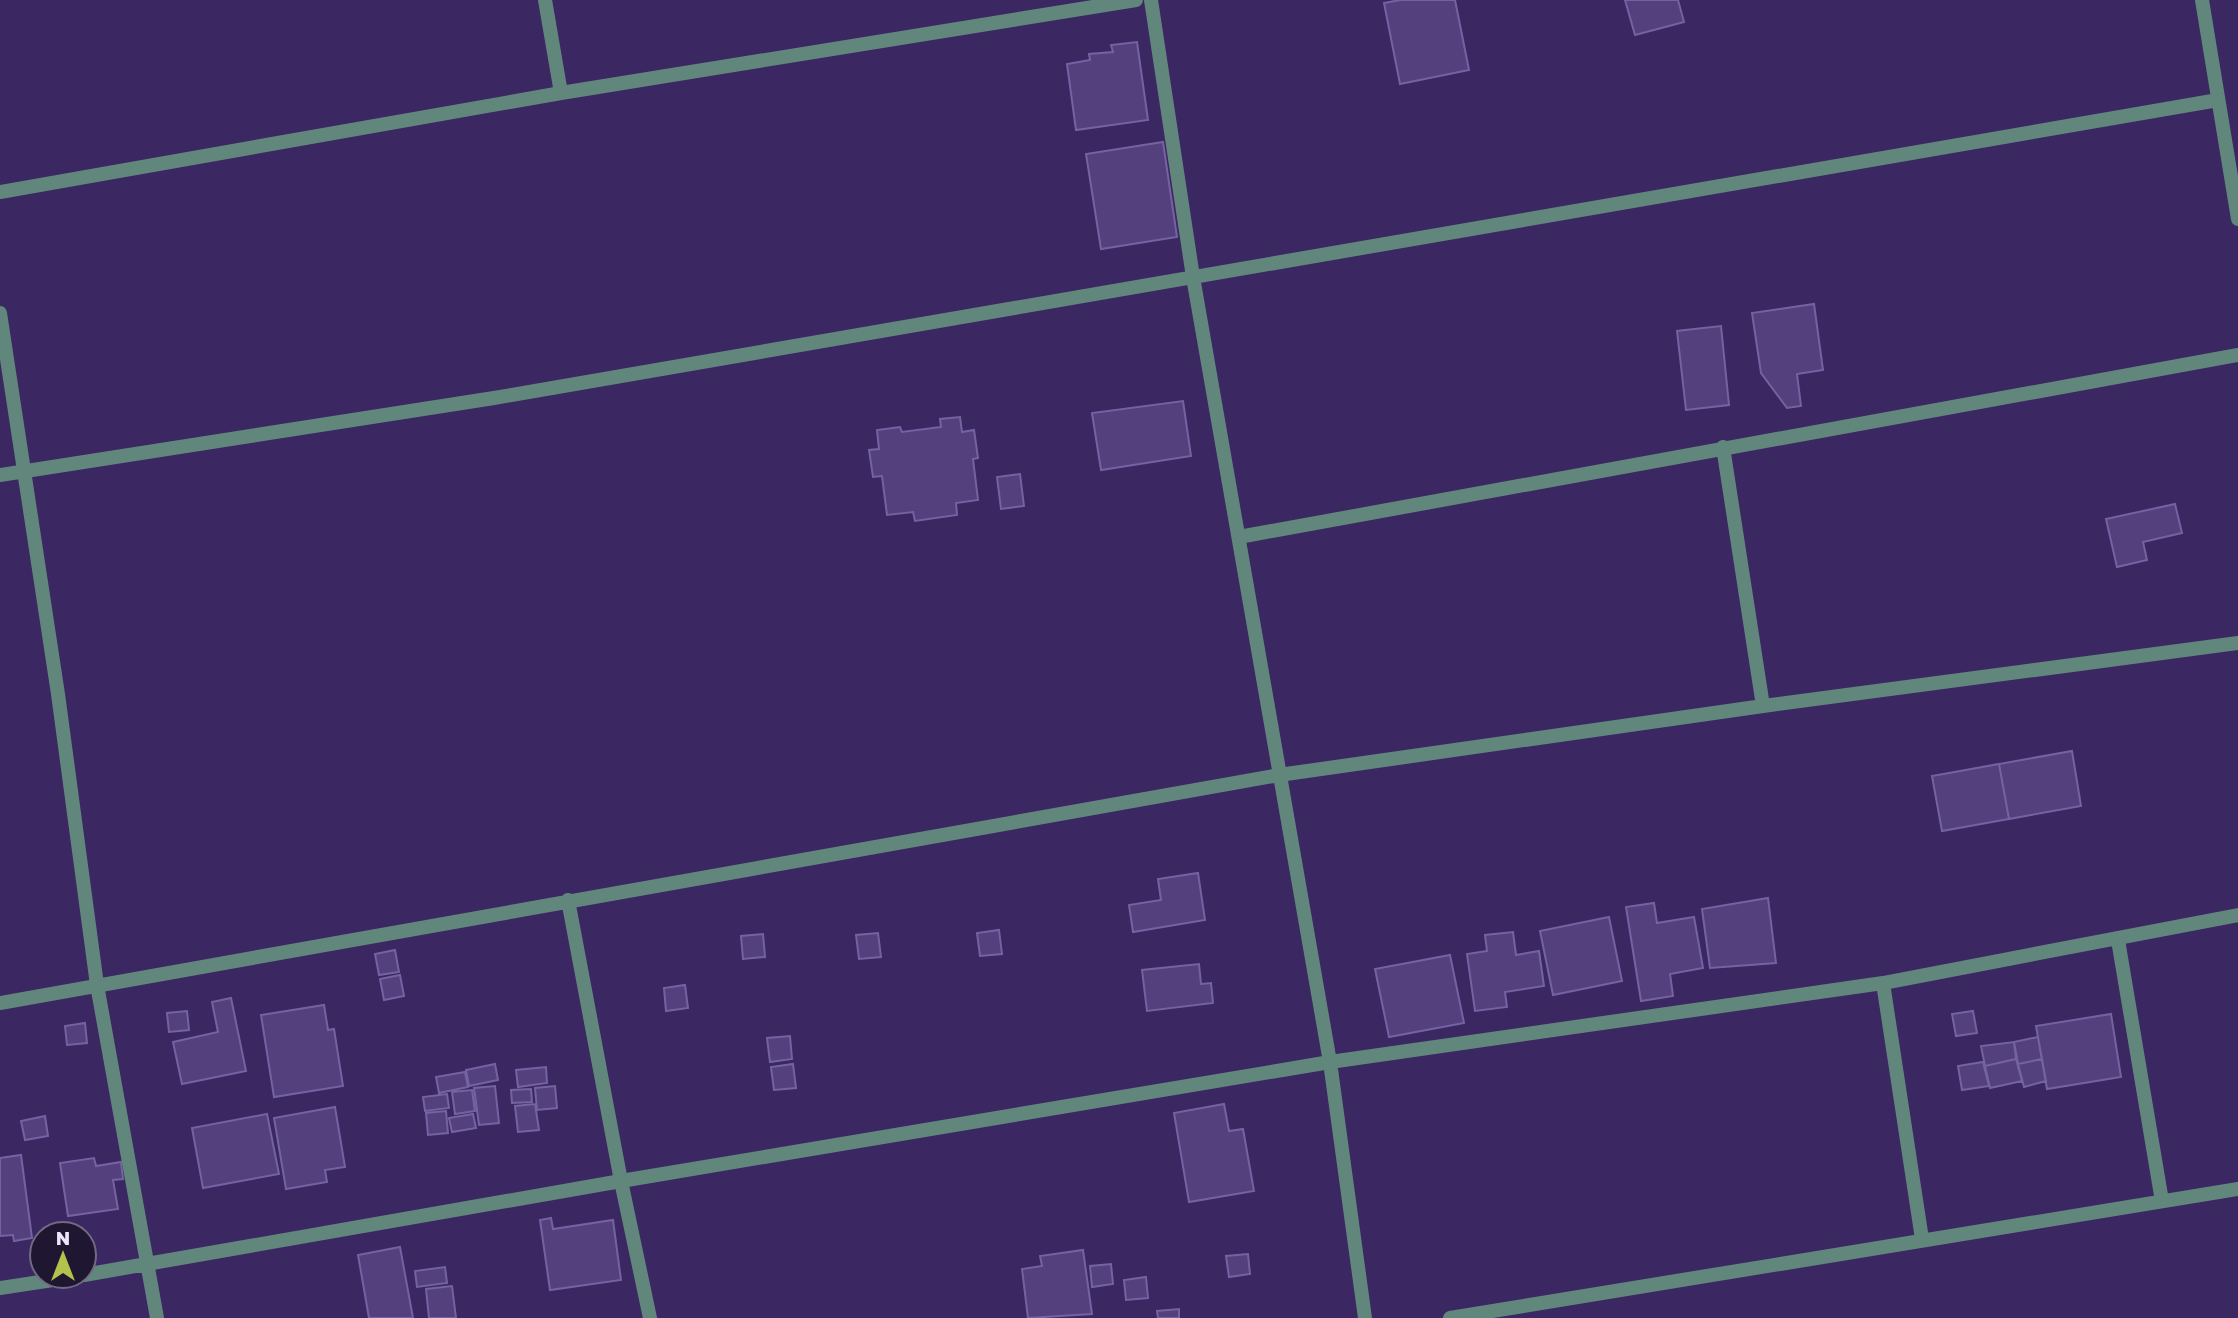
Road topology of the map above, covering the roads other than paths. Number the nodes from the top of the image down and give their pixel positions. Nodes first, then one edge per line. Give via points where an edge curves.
1 (545, 0) edge
2 (1136, 0) edge
3 (1151, 0) edge
4 (2202, 0) edge
5 (561, 93) junction
6 (2218, 100) junction
7 (0, 192) edge
8 (2238, 219) edge
9 (1193, 277) junction
10 (0, 313) edge
11 (2238, 355) edge
12 (1723, 447) junction
13 (23, 471) junction
14 (0, 475) edge
15 (1239, 537) junction
16 (2238, 643) edge
17 (1763, 706) junction
18 (1279, 775) junction
19 (568, 900) junction
20 (2238, 915) edge
21 (2118, 940) junction
22 (1883, 983) junction
23 (97, 985) junction
24 (0, 1003) edge
25 (1330, 1062) junction
26 (621, 1181) junction
27 (2238, 1189) edge
28 (2162, 1201) junction
29 (1922, 1239) junction
30 (149, 1265) junction
31 (98, 1273) edge
32 (28, 1285) edge
33 (0, 1289) edge
34 (157, 1318) edge
35 (650, 1318) edge
36 (1365, 1318) edge
37 (1450, 1318) edge

1 - 5 street
2 - 5 street
3 - 9 street
4 - 6 street
5 - 7 street
6 - 8 street
6 - 9 street
9 - 13 street via 494,398
9 - 15 street
10 - 13 street
11 - 12 street
12 - 15 street
12 - 17 street
13 - 14 street
13 - 23 street
15 - 18 street
16 - 17 street
17 - 18 street
18 - 19 street
18 - 25 street
19 - 23 street
19 - 26 street
20 - 21 street
21 - 22 street
21 - 28 street
22 - 25 street
22 - 29 street
23 - 24 street
23 - 30 street
25 - 26 street
25 - 36 street
26 - 30 street
26 - 35 street
27 - 28 street
28 - 29 street
29 - 37 street
30 - 31 street
30 - 34 street
32 - 33 street

